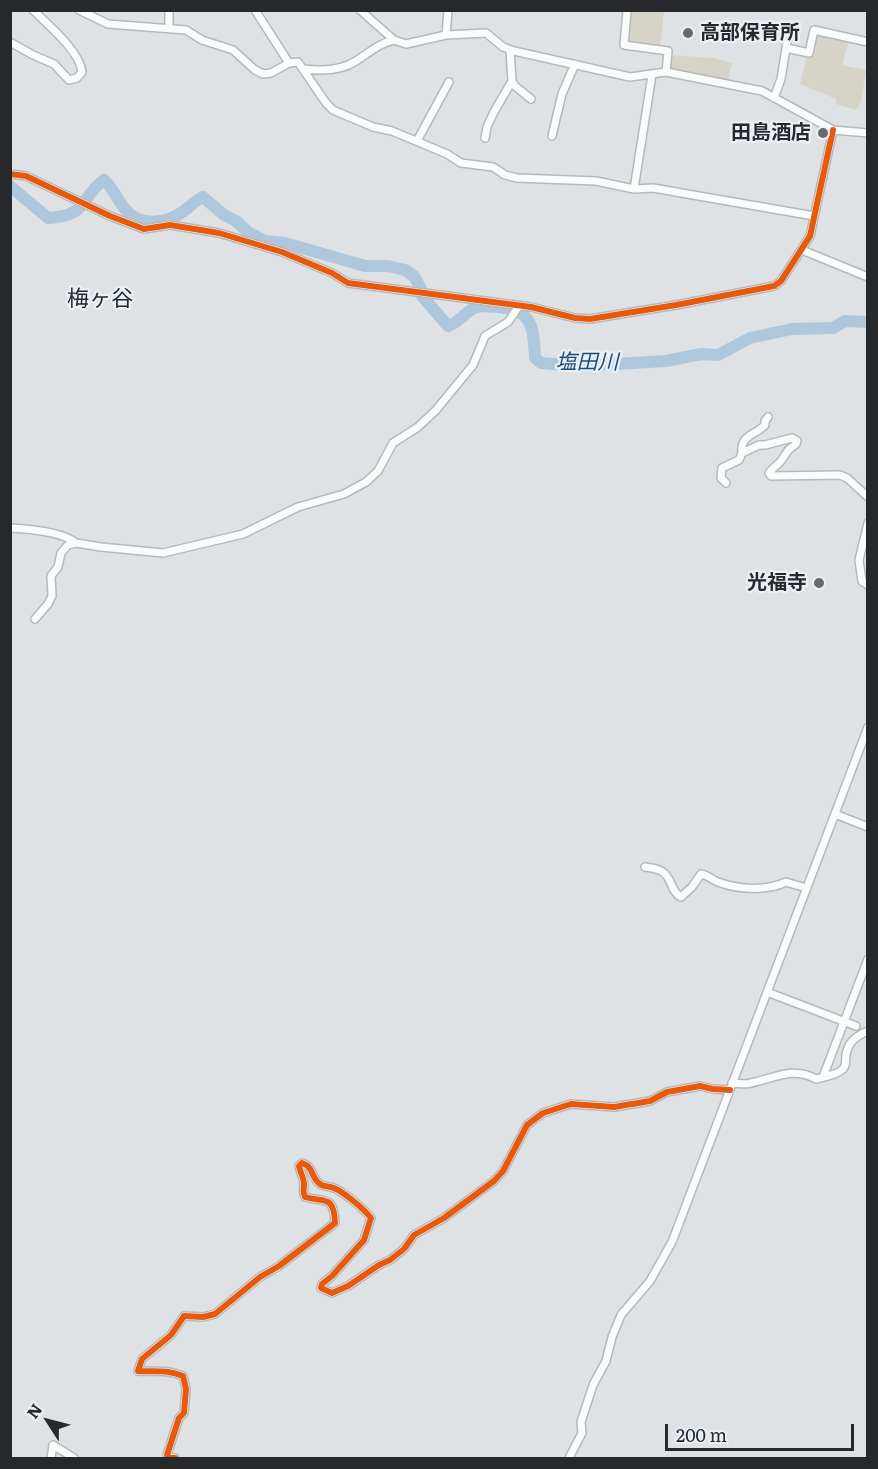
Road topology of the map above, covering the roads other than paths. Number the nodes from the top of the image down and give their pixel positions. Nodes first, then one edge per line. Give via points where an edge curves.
1 (33, 10) edge
2 (79, 10) edge
3 (169, 10) edge
4 (255, 10) edge
5 (360, 10) edge
6 (448, 10) edge
7 (627, 11) edge
8 (169, 28) junction
9 (446, 35) junction
10 (394, 40) junction
11 (10, 42) edge
12 (867, 42) edge
13 (510, 50) junction
14 (289, 63) junction
15 (575, 64) junction
16 (304, 69) junction
17 (666, 72) junction
18 (652, 75) junction
19 (512, 81) junction
20 (449, 82) dead end
21 (774, 98) junction
22 (531, 99) dead end
23 (833, 130) junction
24 (867, 133) edge
25 (552, 136) dead end
26 (485, 138) dead end
27 (417, 141) junction
28 (10, 174) edge
29 (634, 189) junction
30 (814, 216) junction
31 (802, 250) junction
32 (867, 277) edge
33 (519, 306) junction
34 (768, 417) dead end
35 (742, 453) junction
36 (726, 483) dead end
37 (867, 497) edge
38 (867, 523) edge
39 (10, 528) edge
40 (76, 543) junction
41 (867, 585) edge
42 (35, 620) dead end
43 (867, 727) edge
44 (834, 814) junction
45 (867, 827) edge
46 (645, 867) dead end
47 (806, 888) junction
48 (867, 958) edge
49 (766, 992) junction
50 (844, 1021) junction
51 (856, 1026) dead end
52 (867, 1031) edge
53 (823, 1077) junction
54 (731, 1086) junction
55 (51, 1458) edge
56 (74, 1458) edge
57 (175, 1458) edge
58 (569, 1458) edge

1 - 11 street via 76,56 82,72 69,80 54,64
2 - 8 street via 108,24
3 - 8 street
4 - 14 street
5 - 10 street
6 - 9 street
7 - 17 street via 624,45 668,51
8 - 14 street via 186,30 233,50 262,74
9 - 10 street via 406,44
9 - 13 street via 486,33
10 - 16 street via 343,67
12 - 21 street via 814,30 809,53 786,45
13 - 15 street
13 - 19 street
14 - 16 street via 298,62
15 - 18 street via 630,77
15 - 25 street via 562,94
16 - 27 street via 333,110
17 - 18 street
17 - 21 street via 762,91
18 - 29 street
19 - 22 street
19 - 26 street
20 - 27 street
21 - 23 street
23 - 24 street
23 - 30 street
27 - 29 street via 461,162 493,167 517,178 596,181
28 - 33 street via 26,176 144,229 170,225 219,233 282,252 348,283
29 - 30 street via 653,188
30 - 31 street
31 - 32 street
31 - 33 street via 788,273 774,286 590,319
33 - 40 street via 508,322 485,336 473,365 436,410 393,443 378,471 366,482 344,494 308,503 243,534 163,553
34 - 35 street via 760,430 743,440
35 - 36 street via 739,460 722,468 721,478
35 - 37 street via 792,438 796,444 770,470 771,476 840,475
38 - 41 street via 859,560 862,582
39 - 40 street via 67,536
40 - 42 street via 61,553 51,576 52,596
43 - 44 street
44 - 45 street
44 - 47 street
46 - 47 street via 667,875 681,897 701,874 746,888 774,888 786,882
47 - 49 street
48 - 50 street
49 - 50 street
49 - 54 street
50 - 51 street
50 - 53 street
52 - 53 street via 850,1045 842,1070
53 - 54 street via 791,1073
54 - 57 street via 700,1086 614,1107 571,1104 543,1113 527,1125 494,1181 414,1235 390,1260 332,1293 321,1288 322,1284 364,1239 371,1218 334,1188 321,1186 311,1169 302,1163 299,1169 305,1197 328,1201 335,1223 215,1314 184,1316 171,1335 142,1359 138,1371 170,1370 183,1376 184,1413 167,1455
54 - 58 street via 672,1242 650,1281 621,1316 606,1361 593,1385 581,1422 582,1432
55 - 56 street via 53,1445

